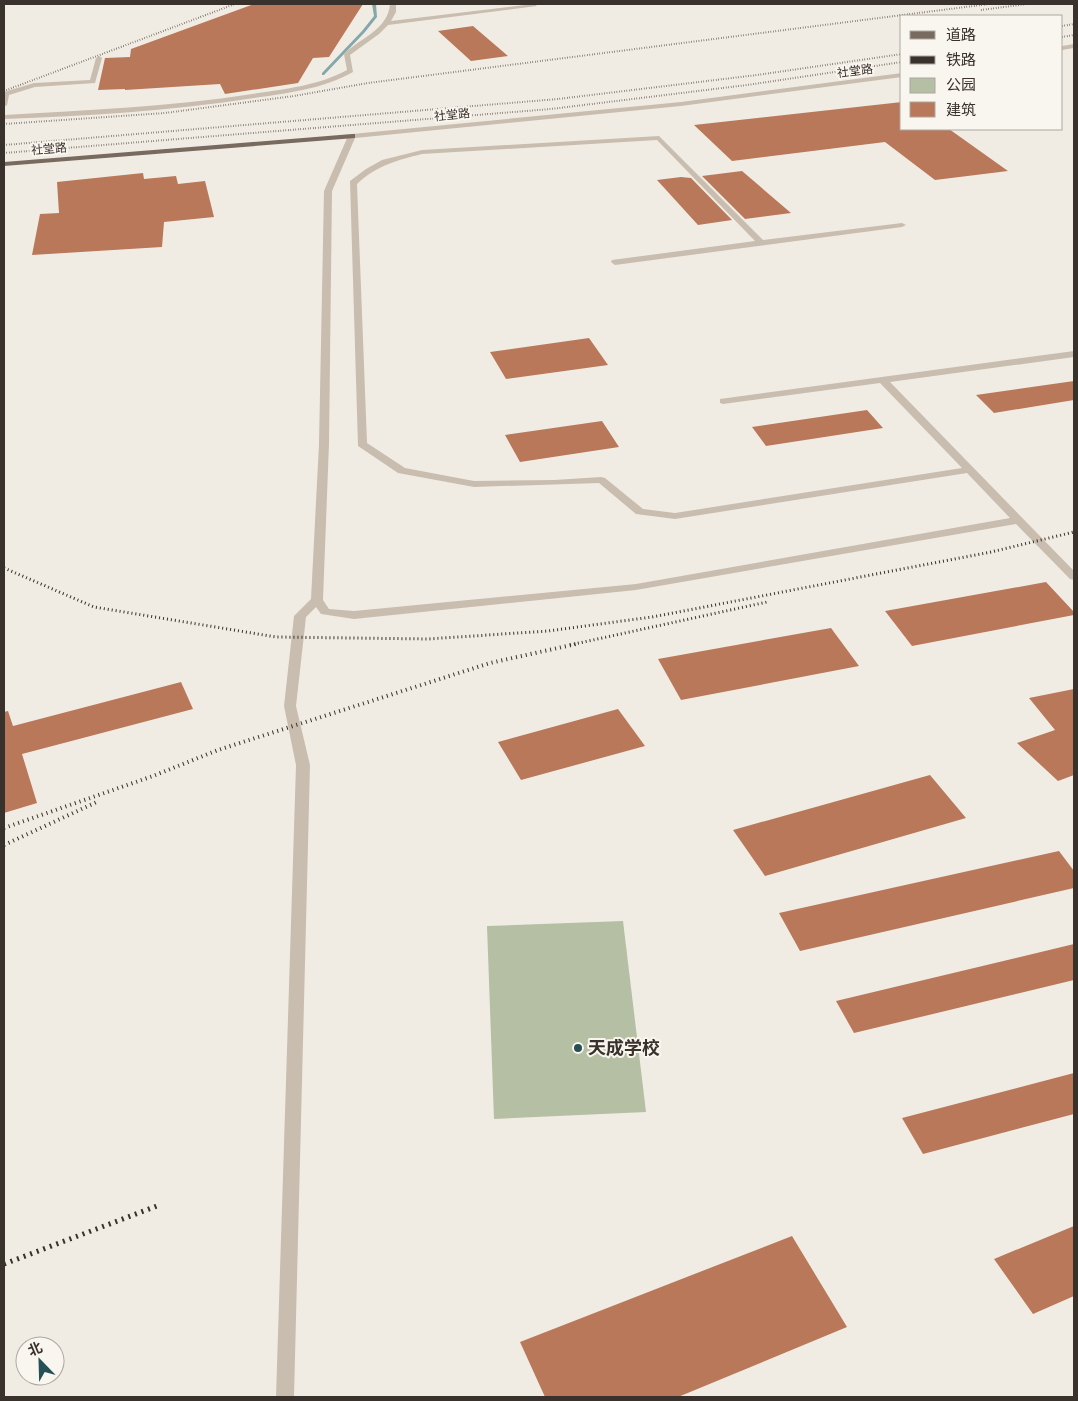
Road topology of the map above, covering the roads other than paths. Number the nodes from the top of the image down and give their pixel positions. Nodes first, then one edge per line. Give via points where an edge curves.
1 (393, 4) edge
2 (534, 6) dead end
3 (388, 23) junction
4 (99, 58) dead end
5 (900, 75) edge
6 (4, 105) edge
7 (4, 117) edge
8 (352, 136) junction
9 (4, 164) edge
10 (902, 225) dead end
11 (761, 243) junction
12 (614, 262) dead end
13 (1074, 354) edge
14 (882, 379) junction
15 (723, 401) dead end
16 (969, 470) junction
17 (1018, 520) junction
18 (1074, 577) edge
19 (317, 600) junction
20 (285, 1397) edge

1 - 3 street
2 - 3 street
3 - 7 street via 347,54 351,71 342,77 295,89 216,103
4 - 6 street via 93,82 34,85 6,94
5 - 8 street, 社堂路 via 681,104
8 - 9 main road, 社堂路
8 - 19 street via 328,191 324,444
10 - 11 street
11 - 12 street
11 - 16 street via 659,138 422,152 391,159 367,170 353,183 362,444 402,471 474,484 601,480 640,512 675,516
13 - 14 street
14 - 15 street
14 - 16 street
16 - 17 street
17 - 18 street
17 - 19 street via 636,587 354,615 325,612
19 - 20 street via 300,616 290,706 303,764

